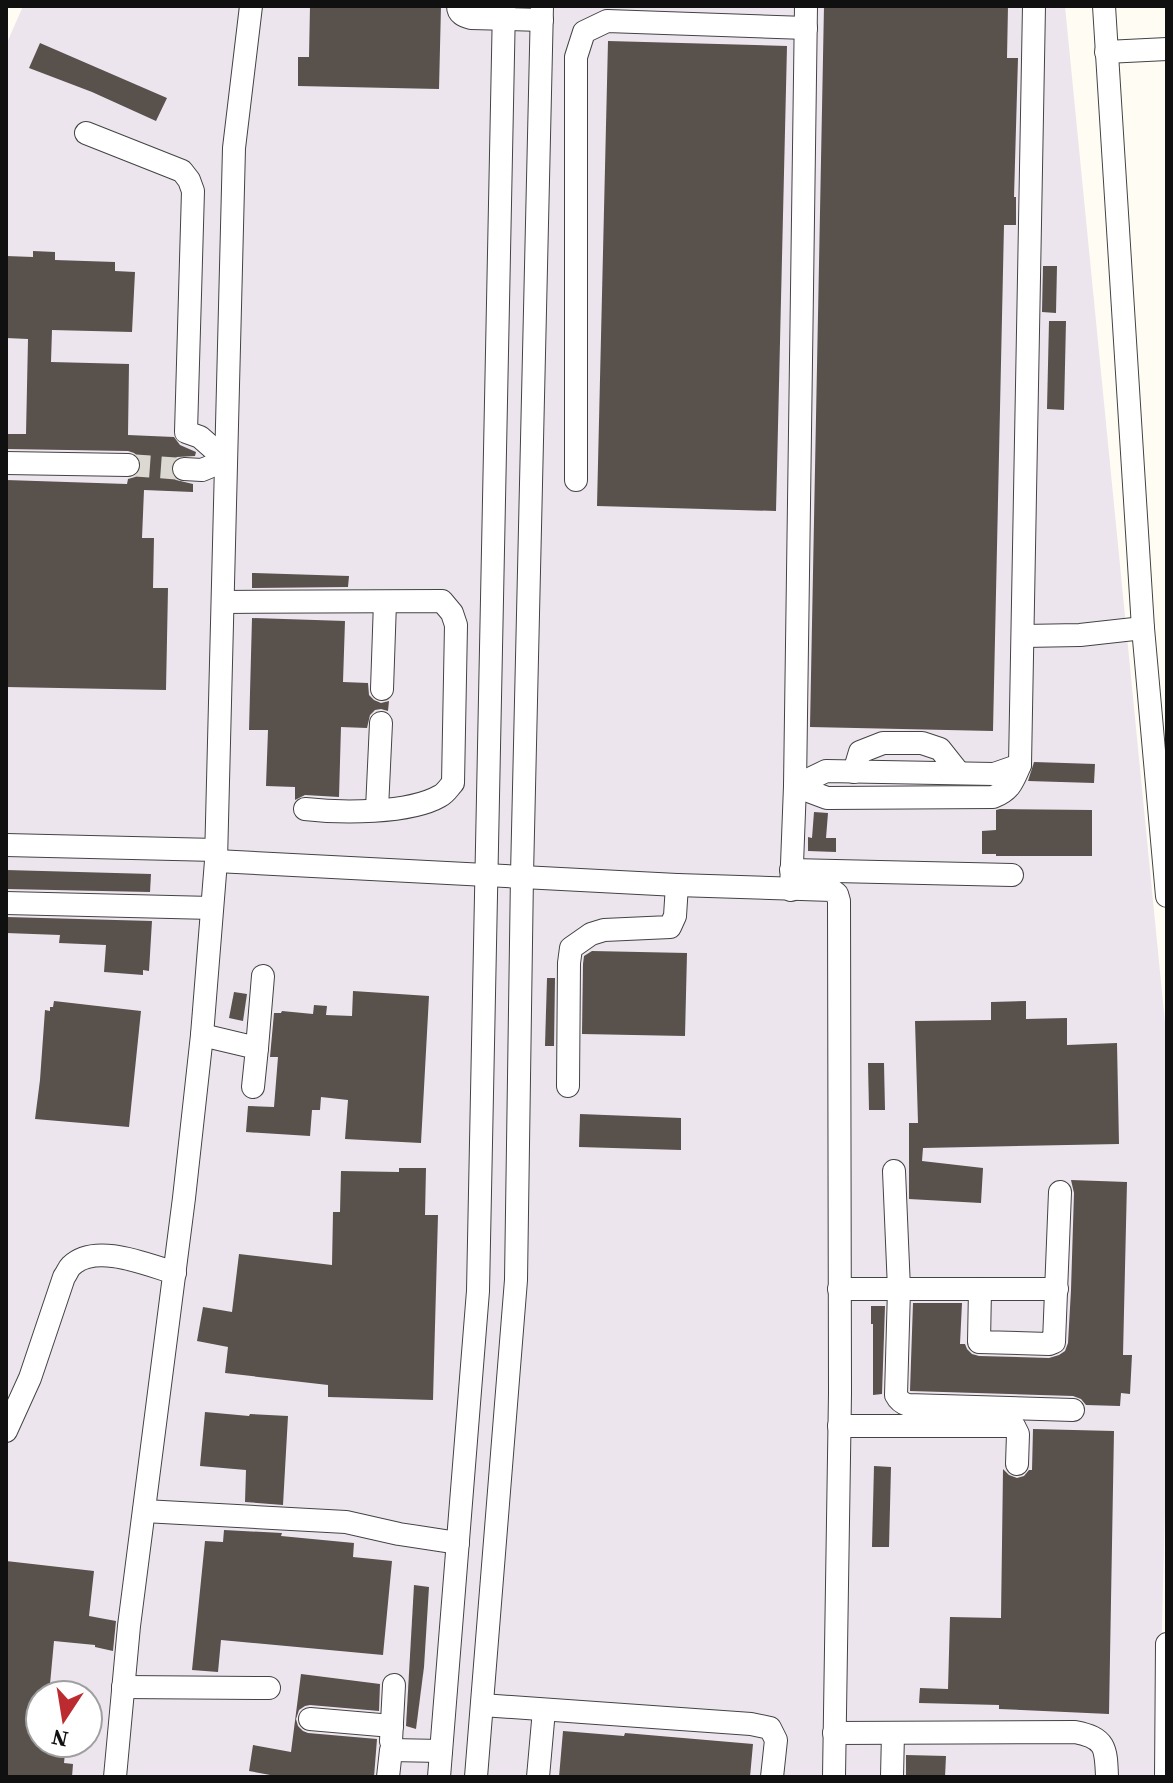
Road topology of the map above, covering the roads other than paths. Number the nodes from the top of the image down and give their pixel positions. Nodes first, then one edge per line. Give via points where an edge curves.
1 (251, 6) edge
2 (458, 6) edge
3 (1034, 6) edge
4 (1104, 6) edge
5 (504, 12) edge
6 (542, 13) edge
7 (806, 17) edge
8 (1167, 49) edge
9 (1106, 52) junction
10 (86, 133) dead end
11 (226, 460) junction
12 (6, 463) edge
13 (128, 465) tunnel mouth
14 (184, 469) tunnel mouth
15 (576, 480) dead end
16 (223, 602) junction
17 (385, 602) junction
18 (1138, 629) junction
19 (1023, 636) junction
20 (382, 689) dead end
21 (381, 723) dead end
22 (1020, 765) junction
23 (857, 772) junction
24 (953, 773) junction
25 (795, 786) junction
26 (950, 797) junction
27 (861, 798) junction
28 (305, 809) dead end
29 (377, 809) junction
30 (6, 845) edge
31 (216, 855) junction
32 (487, 875) junction
33 (522, 875) junction
34 (1012, 875) dead end
35 (791, 880) junction
36 (677, 885) junction
37 (1167, 896) edge
38 (6, 903) edge
39 (212, 908) junction
40 (263, 976) dead end
41 (202, 1035) junction
42 (257, 1048) junction
43 (568, 1086) dead end
44 (253, 1087) dead end
45 (894, 1171) dead end
46 (1060, 1192) dead end
47 (175, 1273) junction
48 (839, 1289) junction
49 (899, 1289) junction
50 (980, 1289) junction
51 (1057, 1289) junction
52 (1073, 1410) dead end
53 (839, 1426) junction
54 (6, 1431) edge
55 (1017, 1464) dead end
56 (144, 1511) junction
57 (458, 1543) junction
58 (1167, 1644) edge
59 (394, 1685) dead end
60 (123, 1687) junction
61 (269, 1688) dead end
62 (482, 1705) junction
63 (544, 1710) junction
64 (310, 1719) dead end
65 (392, 1726) junction
66 (443, 1727) junction
67 (479, 1730) junction
68 (834, 1733) junction
69 (893, 1733) junction
70 (391, 1750) junction
71 (441, 1751) junction
72 (115, 1777) edge
73 (388, 1777) edge
74 (439, 1777) edge
75 (476, 1777) edge
76 (538, 1777) edge
77 (772, 1777) edge
78 (834, 1777) edge
79 (892, 1777) edge
80 (1107, 1777) edge
81 (1166, 1777) edge

1 - 11 street via 234,148
2 - 5 street via 471,18
3 - 19 street
4 - 9 street
5 - 6 street
5 - 32 street
6 - 33 street
7 - 15 street via 607,21 584,32 576,57
7 - 25 street
8 - 9 street
9 - 18 street
10 - 11 street via 182,171 189,180 193,191 186,432
11 - 14 street via 202,470
11 - 16 street
12 - 13 street
16 - 17 street
16 - 31 street
17 - 20 street
17 - 29 street via 442,601 452,613 453,783 443,795 421,804
18 - 19 street
18 - 37 street
19 - 22 street
21 - 29 street
22 - 24 street via 994,774
22 - 26 street via 1004,793
23 - 24 street via 860,752 883,743 922,743 940,749
23 - 25 street via 826,771
23 - 27 street
24 - 26 street
25 - 27 street via 827,798
25 - 35 street
26 - 27 street
28 - 29 street
30 - 31 street
31 - 32 street
31 - 39 street
32 - 33 street
32 - 57 street via 478,1291
33 - 36 street
33 - 62 street via 516,1280
34 - 35 street
35 - 36 street
35 - 48 street via 832,890 839,901
36 - 43 street via 670,927 604,930 571,948
38 - 39 street
39 - 41 street
40 - 42 street
41 - 42 street
41 - 47 street
42 - 44 street
45 - 49 street
46 - 51 street
47 - 54 street via 100,1255 71,1265
47 - 56 street
48 - 49 street
48 - 53 street
49 - 50 street
49 - 52 street via 896,1395 902,1403
50 - 51 street
50 - 51 street via 979,1342 1049,1344 1055,1337
53 - 55 street via 1014,1426
53 - 68 street
56 - 57 street via 346,1522
56 - 60 street
57 - 66 street
58 - 81 street
59 - 65 street
60 - 61 street
60 - 72 street
62 - 63 street
62 - 67 street
63 - 76 street
63 - 77 street via 770,1728 776,1740
64 - 65 street
65 - 70 street
66 - 67 street
66 - 71 street
67 - 75 street
68 - 69 street
68 - 78 street
69 - 79 street
69 - 80 street via 1075,1732 1101,1743
70 - 71 street
70 - 73 street
71 - 74 street

